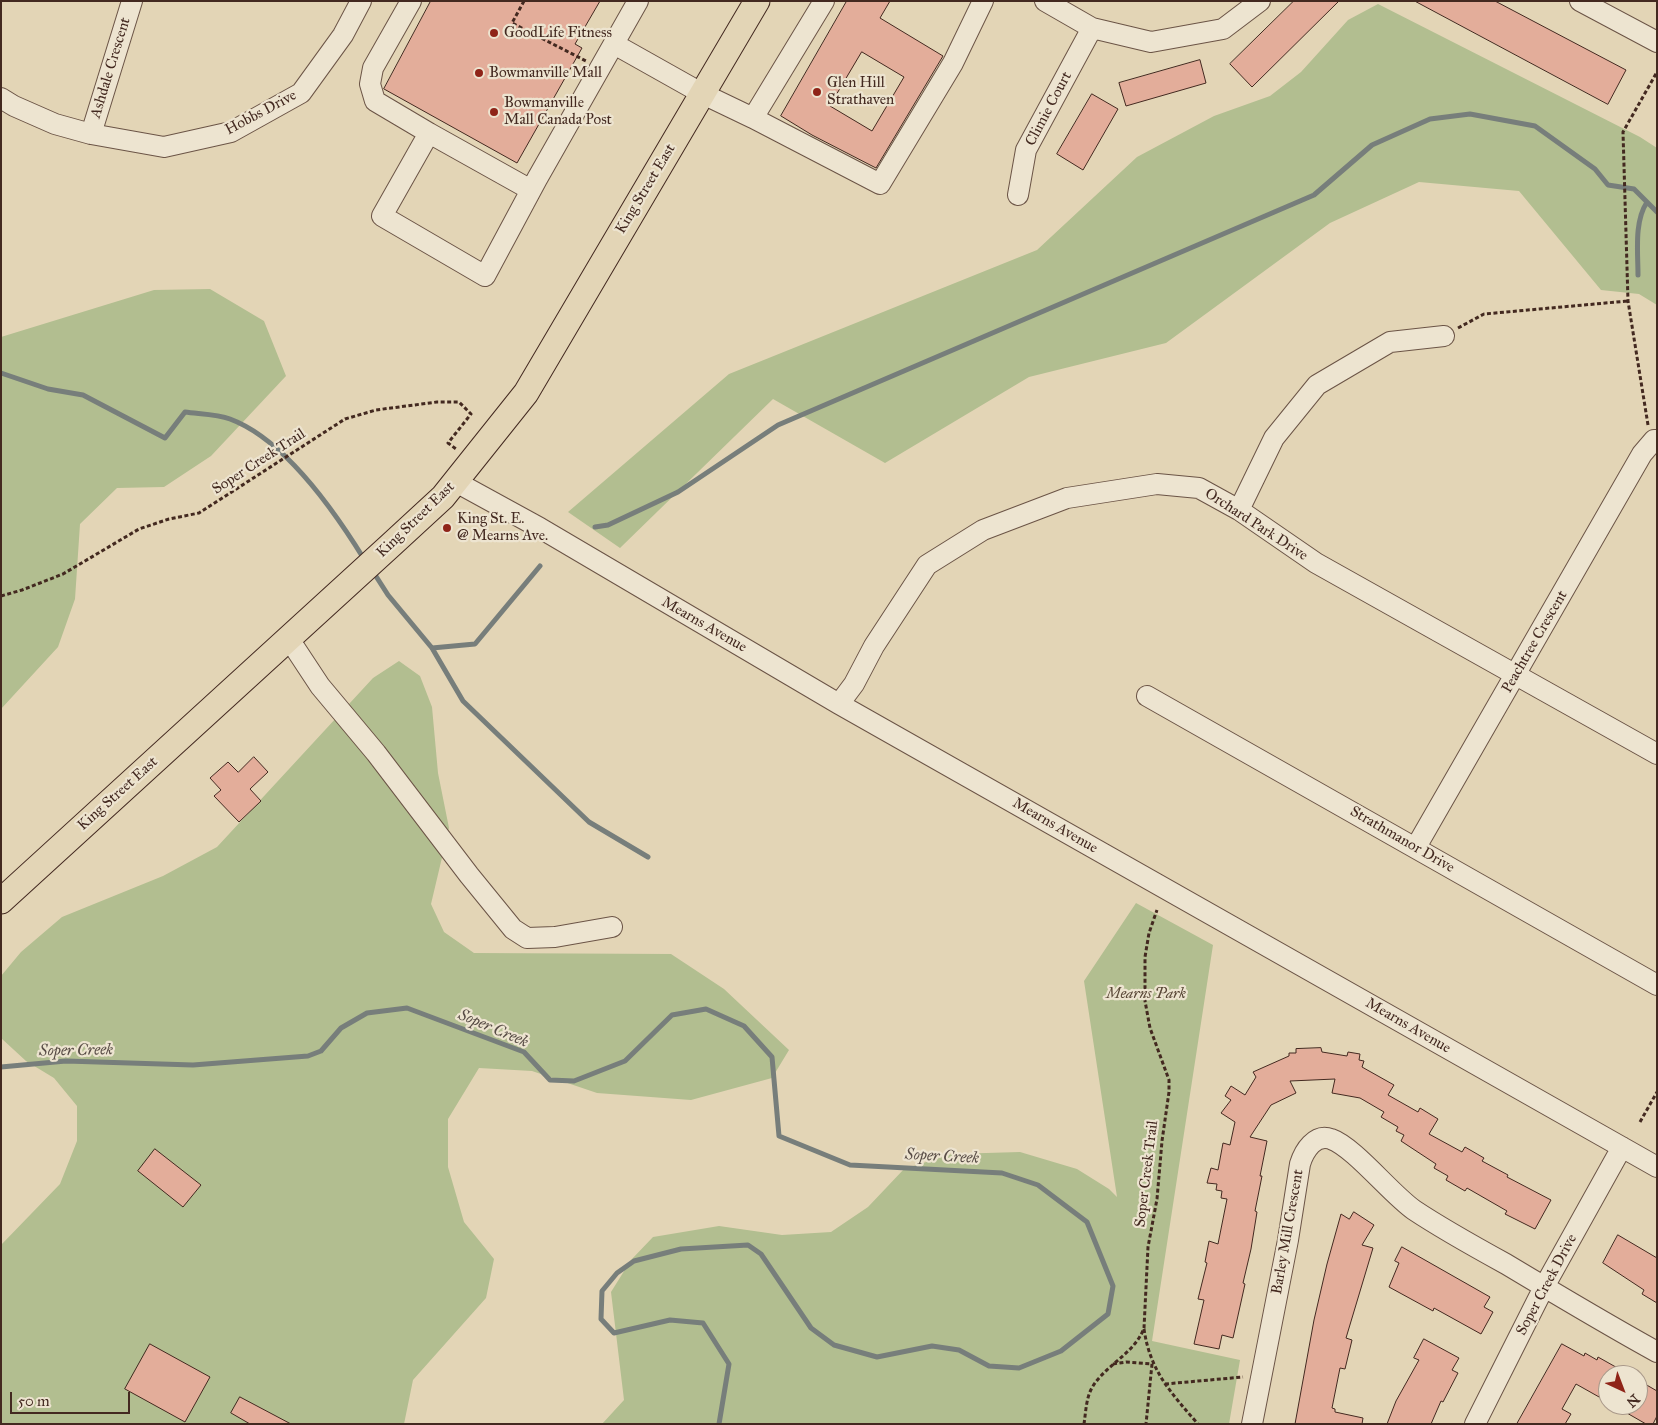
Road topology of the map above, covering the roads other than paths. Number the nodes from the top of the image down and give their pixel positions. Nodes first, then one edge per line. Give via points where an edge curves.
1 (132, 1) edge
2 (361, 1) edge
3 (411, 1) edge
4 (638, 1) edge
5 (757, 1) edge
6 (824, 1) edge
7 (1045, 1) edge
8 (1260, 1) edge
9 (1580, 1) edge
10 (983, 2) edge
11 (1092, 28) junction
12 (1657, 42) edge
13 (614, 44) junction
14 (703, 94) junction
15 (1, 98) edge
16 (753, 118) junction
17 (429, 133) junction
18 (91, 134) junction
19 (531, 190) junction
20 (1018, 195) dead end
21 (1444, 336) road end
22 (1655, 440) edge
23 (456, 482) junction
24 (1239, 510) junction
25 (289, 639) junction
26 (1516, 674) junction
27 (1147, 696) dead end
28 (839, 704) junction
29 (1657, 754) edge
30 (1416, 848) junction
31 (1, 901) edge
32 (612, 927) dead end
33 (1657, 985) edge
34 (1622, 1148) junction
35 (1657, 1167) edge
36 (1544, 1287) junction
37 (1657, 1352) edge
38 (1252, 1424) edge
39 (1475, 1424) edge

1 - 18 street, Ashdale Crescent
2 - 18 street, Hobbs Drive via 342,35 301,93 231,132 164,147
3 - 17 street via 373,68 370,84 375,101
4 - 13 street
5 - 14 main road, King Street East
6 - 16 street
7 - 11 street
8 - 11 street via 1222,29 1150,42
9 - 12 street
10 - 16 street via 953,63 880,184
11 - 20 street, Climie Court via 1026,150
13 - 14 street
13 - 19 street
14 - 16 street
14 - 23 main road, King Street East via 526,393
15 - 18 street, Hobbs Drive via 55,124
17 - 19 street
17 - 19 street via 382,216 486,276
21 - 24 street via 1390,342 1317,385 1274,438
22 - 26 street, Peachtree Crescent via 1642,454
23 - 25 main road, King Street East
23 - 28 street, Mearns Avenue
24 - 26 street, Orchard Park Drive via 1316,563
24 - 28 street, Orchard Park Drive via 1199,488 1157,484 1067,498 983,530 927,566
25 - 31 main road, King Street East
25 - 32 street via 320,686 513,929 527,938 555,937
26 - 29 street, Orchard Park Drive
26 - 30 street, Peachtree Crescent
27 - 30 street, Strathmanor Drive
28 - 34 street, Mearns Avenue
30 - 33 street, Strathmanor Drive
34 - 35 street, Mearns Avenue
34 - 36 street, Soper Creek Drive
36 - 37 street
36 - 38 street, Barley Mill Crescent via 1414,1210 1333,1139 1317,1140 1303,1153 1300,1164
36 - 39 street, Soper Creek Drive

